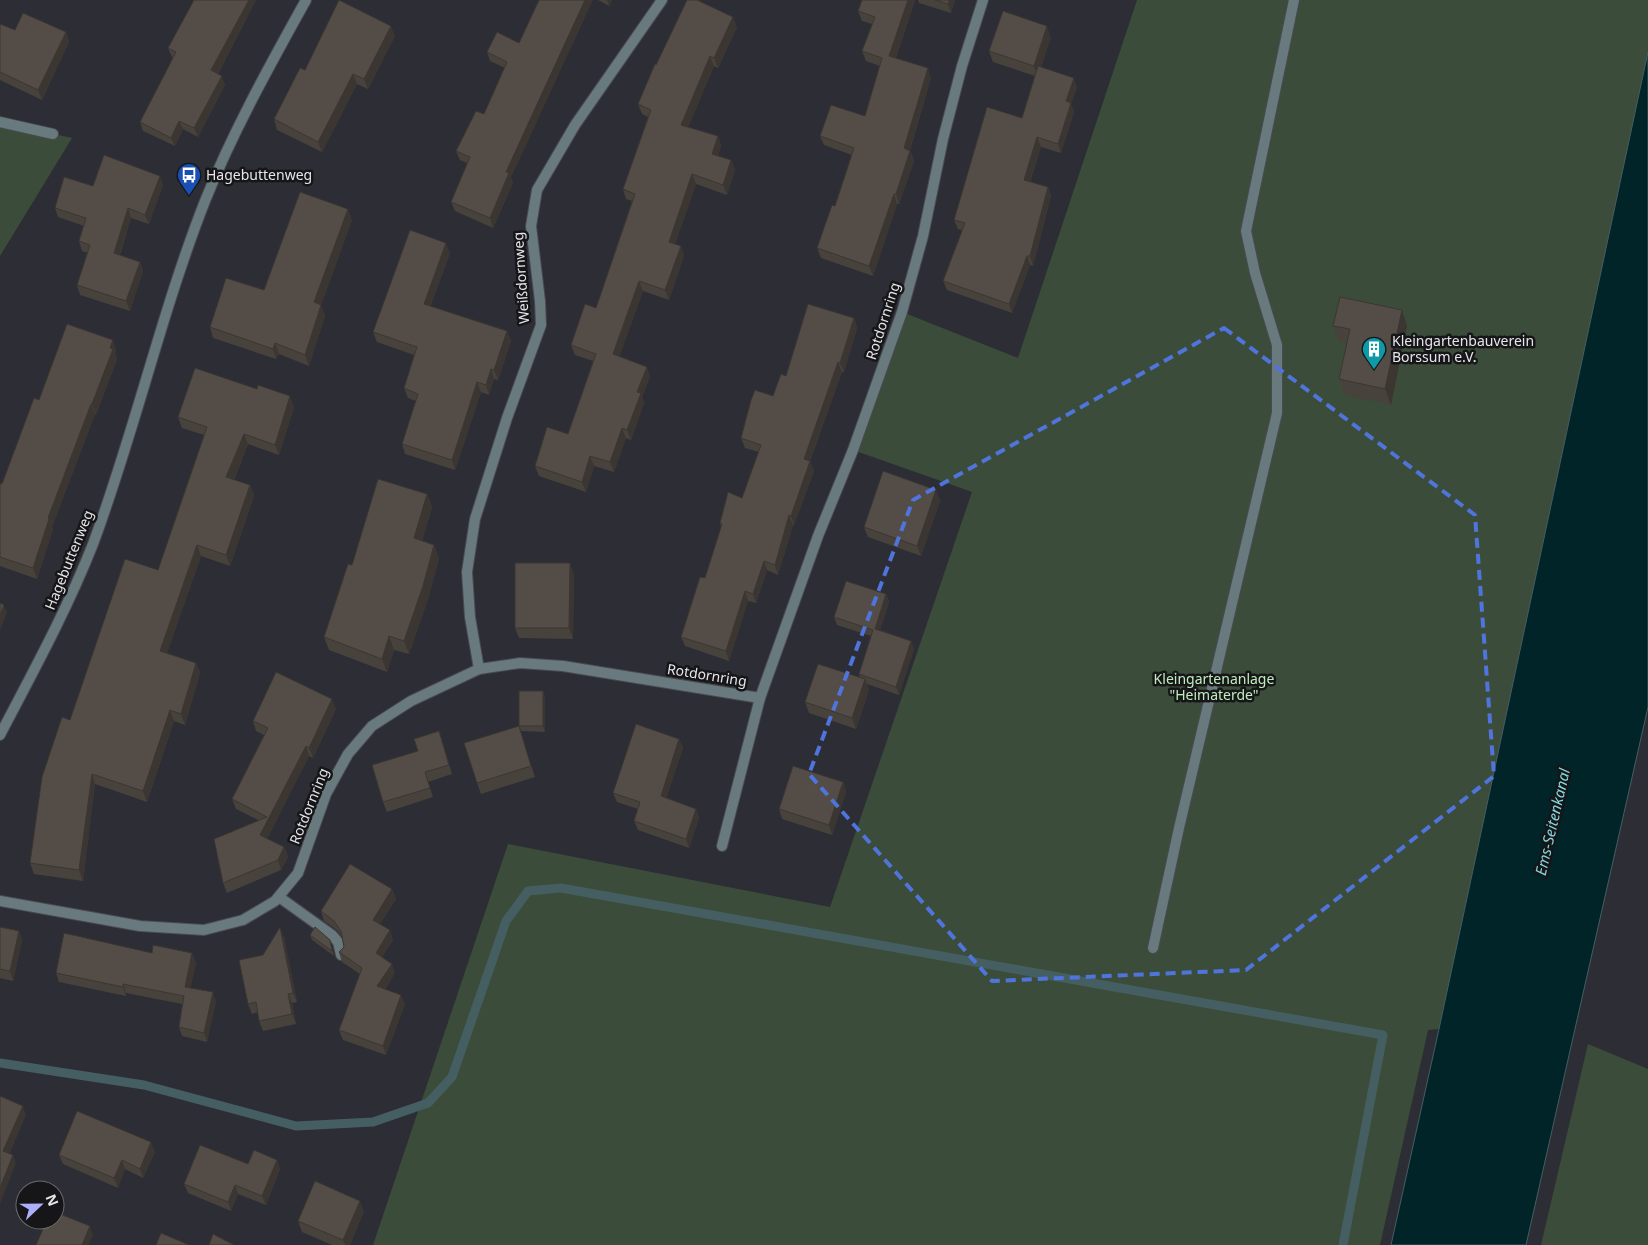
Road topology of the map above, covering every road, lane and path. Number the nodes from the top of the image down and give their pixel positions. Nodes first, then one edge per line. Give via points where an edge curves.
1 (306, 0) edge
2 (662, 0) edge
3 (982, 0) edge
4 (1294, 0) edge
5 (0, 122) edge
6 (53, 134) dead end
7 (478, 669) junction
8 (760, 698) junction
9 (0, 735) edge
10 (722, 846) dead end
11 (279, 897) junction
12 (0, 901) edge
13 (1153, 948) dead end
14 (341, 955) edge

1 - 9 street, Hagebuttenweg via 219,168 175,288 93,543 70,600
2 - 7 street, Weißdornweg via 575,124 537,190 531,226 541,325 475,519 466,572
3 - 8 street, Rotdornring via 943,139 923,236 902,312
4 - 13 street via 1246,231 1277,345 1277,413
5 - 6 street
7 - 8 street, Rotdornring via 520,663 563,666
7 - 11 street, Rotdornring via 411,701 372,726 348,754 326,794 298,873
8 - 10 street, Rotdornring
11 - 12 street, Rotdornring via 243,920 204,930 140,926
11 - 14 street via 332,935 338,942

